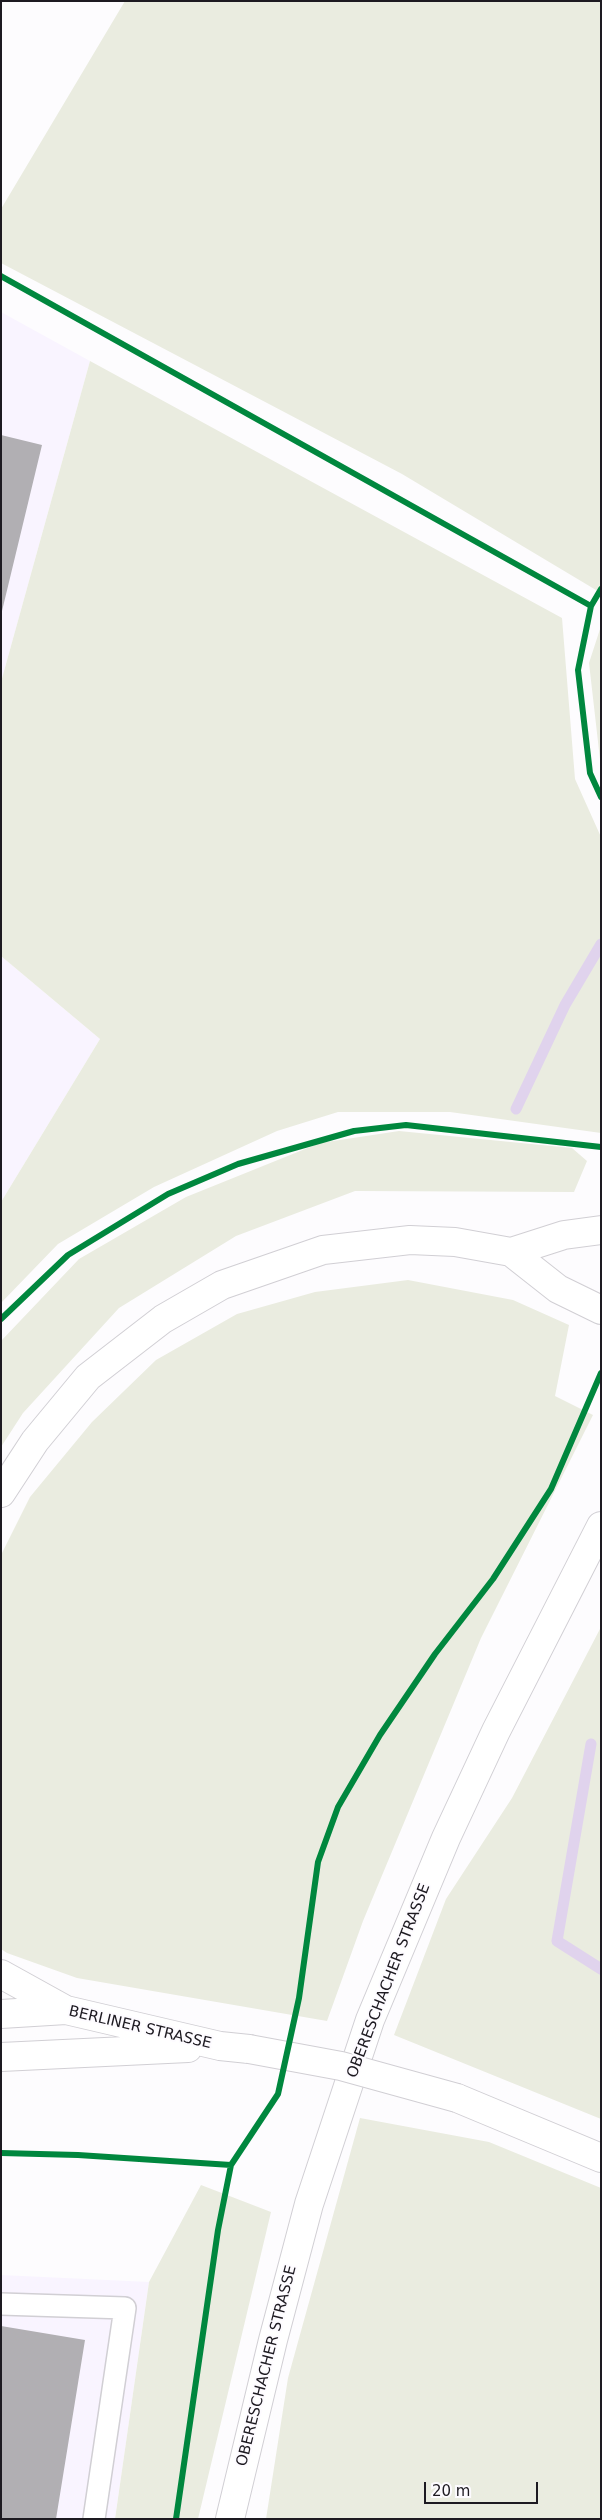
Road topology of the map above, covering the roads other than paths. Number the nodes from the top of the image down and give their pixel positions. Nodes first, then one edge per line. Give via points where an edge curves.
1 (601, 1230) edge
2 (564, 1235) junction
3 (601, 1249) edge
4 (510, 1252) junction
5 (601, 1310) edge
6 (1, 1493) edge
7 (601, 1526) edge
8 (1, 1974) edge
9 (66, 2010) junction
10 (1, 2014) edge
11 (220, 2046) junction
12 (1, 2056) edge
13 (601, 2158) edge
14 (1, 2304) edge
15 (94, 2519) edge
16 (230, 2519) edge

1 - 2 street
2 - 3 street
2 - 4 street
4 - 5 street via 558,1289
4 - 6 street via 455,1242 410,1240 323,1250 222,1285 162,1319 88,1377 35,1441
7 - 16 street, OBERESCHACHER STRASSE via 487,1749 370,2020 309,2204
8 - 9 street
9 - 10 street, BERLINER STRASSE
9 - 11 street, BERLINER STRASSE
11 - 12 street, BERLINER STRASSE
11 - 13 street, BERLINER STRASSE, bridge via 341,2066 457,2098
14 - 15 lane via 125,2308

